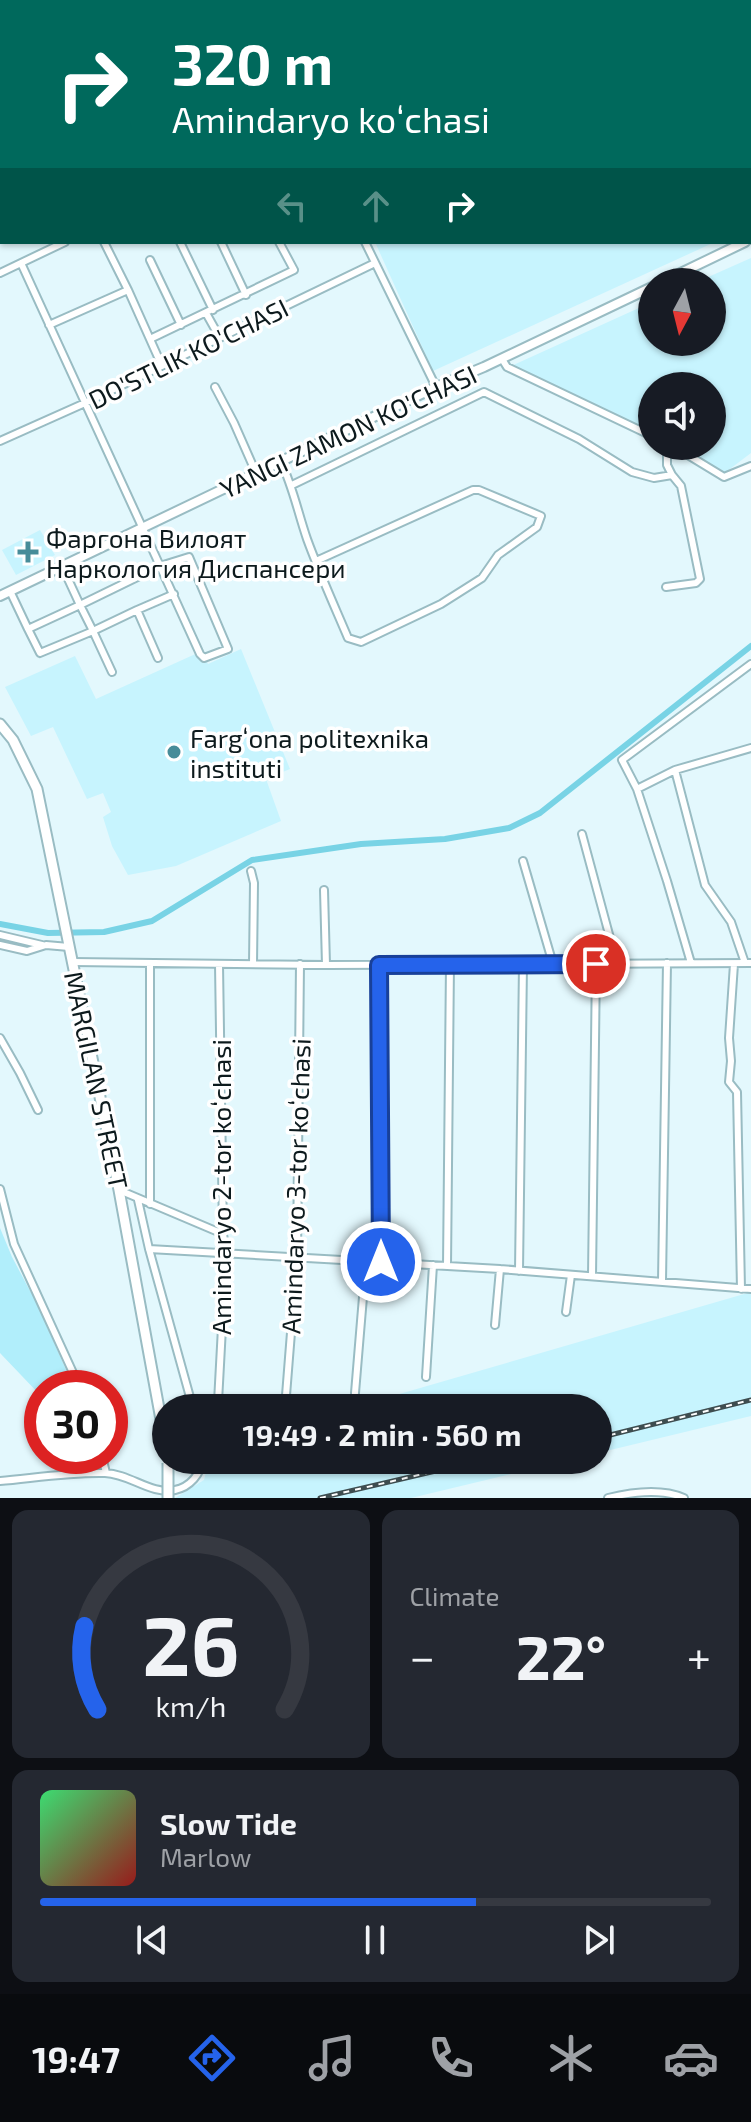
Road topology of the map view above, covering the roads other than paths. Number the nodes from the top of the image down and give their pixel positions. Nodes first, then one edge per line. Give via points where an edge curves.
1 (61, 244) edge
2 (105, 244) edge
3 (181, 244) edge
4 (222, 244) edge
5 (280, 244) edge
6 (366, 244) edge
7 (741, 244) edge
8 (150, 260) dead end
9 (21, 263) junction
10 (375, 263) junction
11 (691, 268) edge
12 (0, 273) edge
13 (128, 290) junction
14 (638, 294) edge
15 (246, 295) junction
16 (209, 312) junction
17 (49, 325) junction
18 (181, 325) junction
19 (220, 338) junction
20 (150, 339) junction
21 (502, 359) junction
22 (162, 366) junction
23 (215, 387) dead end
24 (436, 387) junction
25 (85, 403) junction
26 (638, 429) edge
27 (0, 441) edge
28 (668, 460) edge
29 (694, 460) edge
30 (281, 462) junction
31 (751, 466) edge
32 (256, 473) junction
33 (672, 475) junction
34 (292, 485) junction
35 (144, 528) junction
36 (316, 561) junction
37 (62, 566) junction
38 (160, 566) junction
39 (666, 587) dead end
40 (10, 591) junction
41 (174, 594) junction
42 (0, 596) edge
43 (80, 605) junction
44 (137, 610) junction
45 (28, 629) junction
46 (93, 631) junction
47 (158, 658) dead end
48 (751, 664) edge
49 (112, 672) dead end
50 (0, 724) edge
51 (750, 751) edge
52 (675, 770) junction
53 (637, 789) junction
54 (582, 834) dead end
55 (523, 861) dead end
56 (251, 871) dead end
57 (324, 890) dead end
58 (0, 935) edge
59 (68, 944) junction
60 (0, 945) edge
61 (46, 945) junction
62 (73, 962) junction
63 (150, 963) junction
64 (667, 963) junction
65 (691, 963) junction
66 (748, 963) edge
67 (219, 964) junction
68 (253, 964) junction
69 (300, 964) junction
70 (450, 964) junction
71 (553, 964) junction
72 (596, 964) junction
73 (617, 964) junction
74 (734, 964) junction
75 (326, 965) junction
76 (379, 965) junction
77 (523, 965) junction
78 (0, 1038) edge
79 (38, 1110) dead end
80 (0, 1189) edge
81 (119, 1190) junction
82 (138, 1200) junction
83 (150, 1204) junction
84 (223, 1234) junction
85 (149, 1249) junction
86 (226, 1253) junction
87 (297, 1257) junction
88 (366, 1261) junction
89 (381, 1262) junction
90 (433, 1265) junction
91 (447, 1266) junction
92 (500, 1269) junction
93 (519, 1271) junction
94 (571, 1275) junction
95 (592, 1276) junction
96 (662, 1281) junction
97 (741, 1289) junction
98 (751, 1289) edge
99 (566, 1312) dead end
100 (495, 1325) dead end
101 (72, 1370) edge
102 (426, 1377) dead end
103 (355, 1393) dead end
104 (156, 1394) edge
105 (189, 1394) edge
106 (218, 1394) edge
107 (286, 1394) edge
108 (93, 1474) edge
109 (111, 1474) edge
110 (168, 1474) edge
111 (198, 1474) edge
112 (0, 1481) edge
113 (168, 1498) edge
114 (608, 1498) edge
115 (684, 1498) edge

1 - 9 street
2 - 13 street
3 - 16 street
4 - 15 street
5 - 15 street via 294,270
6 - 10 street
7 - 11 street
8 - 18 street
9 - 12 street
9 - 17 street
10 - 19 street, DO'STLIK KO'CHASI
10 - 24 street
13 - 17 street
13 - 20 street
14 - 21 street, YANGI ZAMON KO'CHASI
15 - 16 street
16 - 18 street
16 - 19 street
17 - 25 street
18 - 20 street
19 - 22 street, DO'STLIK KO'CHASI
20 - 22 street
21 - 24 street, YANGI ZAMON KO'CHASI
21 - 26 street via 507,367
22 - 25 street, DO'STLIK KO'CHASI
23 - 32 street
24 - 30 street, YANGI ZAMON KO'CHASI
25 - 27 street, DO'STLIK KO'CHASI
25 - 35 street
28 - 33 street
29 - 31 street via 724,477
30 - 32 street, YANGI ZAMON KO'CHASI
30 - 34 street
32 - 35 street, YANGI ZAMON KO'CHASI
33 - 34 street via 654,478 632,472 484,392
33 - 39 street via 681,486 700,579
34 - 36 street
35 - 37 street, YANGI ZAMON KO'CHASI
35 - 38 street
36 - 36 street via 348,638 361,642 482,578 498,555 537,527 541,516 473,490
37 - 40 street, YANGI ZAMON KO'CHASI
37 - 43 street
38 - 41 street
38 - 41 street via 189,557 228,649 204,658 200,654
38 - 43 street
40 - 42 street, YANGI ZAMON KO'CHASI
40 - 45 street
41 - 44 street
43 - 45 street
43 - 46 street
44 - 46 street
44 - 47 street
45 - 46 street via 40,653
46 - 49 street
48 - 53 street via 622,760
50 - 59 main road, MARGILAN STREET via 37,789
51 - 52 street
52 - 53 street
52 - 66 street via 705,885 731,922
53 - 65 street
54 - 73 street
55 - 71 street
56 - 68 street
57 - 75 street
58 - 61 street
59 - 61 street
59 - 62 main road, MARGILAN STREET
60 - 61 street via 27,951
62 - 63 street
62 - 81 main road, MARGILAN STREET
63 - 67 street
63 - 83 street
64 - 65 street
64 - 73 street
64 - 96 street
65 - 74 street
66 - 74 street
67 - 68 street
67 - 84 street, Amindaryo 2-tor koʻchasi
68 - 69 street
69 - 75 street
69 - 87 street, Amindaryo 3-tor koʻchasi
70 - 76 street
70 - 77 street
70 - 91 street
71 - 72 street
71 - 77 street
72 - 73 street
72 - 95 street
74 - 97 street via 729,1082 737,1092
75 - 76 street
76 - 89 street
77 - 93 street
78 - 79 street
80 - 101 street via 14,1244
81 - 82 street
81 - 104 main road, MARGILAN STREET
82 - 83 street
82 - 85 street
83 - 84 street
84 - 86 street, Amindaryo 2-tor koʻchasi
85 - 86 street
85 - 105 street
86 - 87 street
86 - 106 street, Amindaryo 2-tor koʻchasi
87 - 88 street
87 - 107 street, Amindaryo 3-tor koʻchasi
88 - 89 street
88 - 103 street
89 - 90 street
90 - 91 street
90 - 102 street
91 - 92 street
92 - 93 street
92 - 100 street
93 - 94 street
94 - 95 street
94 - 99 street
95 - 96 street
96 - 97 street
97 - 98 street
108 - 112 street
109 - 111 street via 156,1490 186,1486
110 - 113 main road, bridge
114 - 115 street via 659,1492

